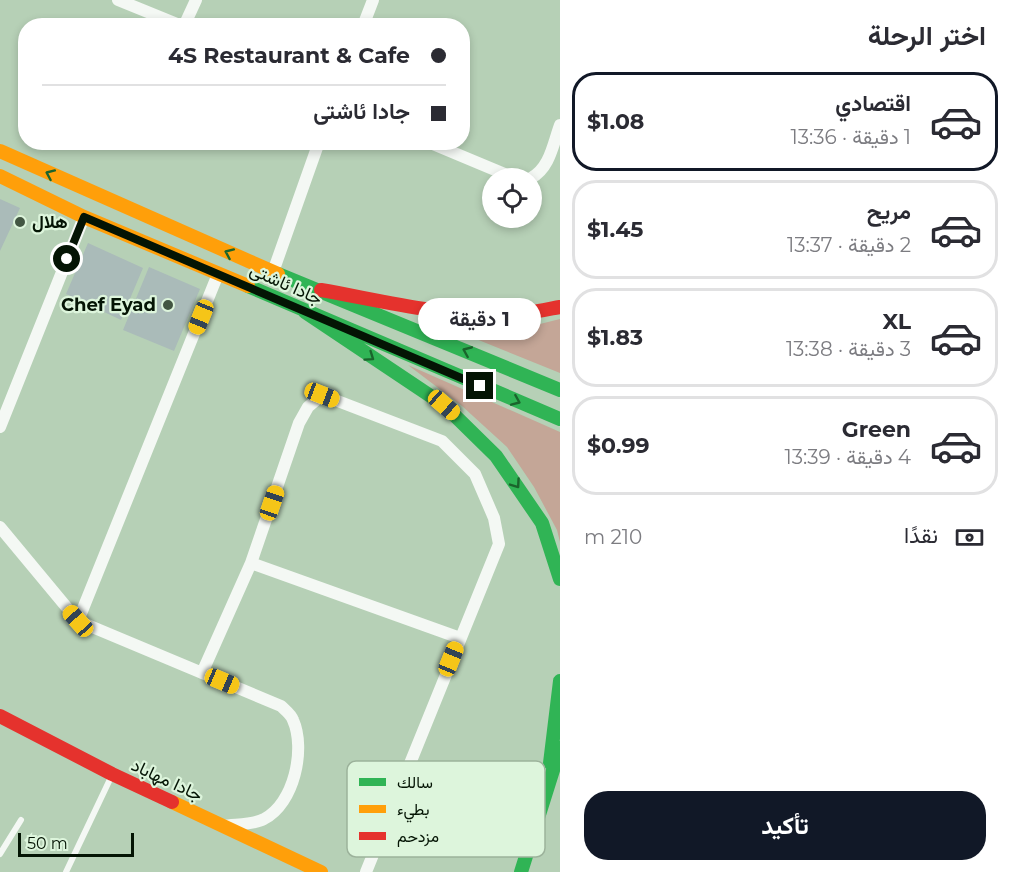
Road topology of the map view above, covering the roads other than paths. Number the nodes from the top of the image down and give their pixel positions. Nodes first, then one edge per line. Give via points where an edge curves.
1 (118, 0) edge
2 (196, 0) edge
3 (373, 0) edge
4 (163, 18) edge
5 (187, 18) edge
6 (366, 18) edge
7 (560, 125) edge
8 (317, 150) edge
9 (447, 150) edge
10 (0, 151) edge
11 (490, 168) edge
12 (542, 170) edge
13 (0, 176) edge
14 (84, 217) junction
15 (273, 272) junction
16 (218, 274) junction
17 (321, 290) junction
18 (560, 307) edge
19 (305, 312) junction
20 (560, 390) edge
21 (560, 419) edge
22 (0, 427) edge
23 (0, 527) edge
24 (251, 563) junction
25 (560, 579) edge
26 (78, 621) junction
27 (460, 638) junction
28 (202, 673) junction
29 (560, 681) edge
30 (0, 716) edge
31 (560, 748) edge
32 (411, 761) edge
33 (112, 774) junction
34 (548, 783) junction
35 (545, 793) edge
36 (21, 820) dead end
37 (221, 826) junction
38 (0, 854) edge
39 (372, 857) edge
40 (526, 857) edge
41 (66, 872) edge
42 (321, 872) edge
43 (366, 872) edge
44 (521, 872) edge

1 - 4 street
2 - 5 street
3 - 6 street
7 - 12 street
8 - 15 street
9 - 11 street
15 -> 10 main road, جادا ئاشتی
13 - 14 main road, جادا ئاشتی
14 - 16 main road, جادا ئاشتی
14 - 22 street
15 - 17 main road, جادا ئاشتی
16 - 19 main road, جادا ئاشتی
16 - 26 street
17 - 18 main road via 488,316
20 -> 17 main road, جادا ئاشتی
19 -> 21 main road, جادا ئاشتی
19 -> 25 main road via 444,405 496,456 542,524
23 - 26 street
24 - 27 street
24 - 27 street via 299,423 308,407 322,395 442,441 475,474 494,518 499,544
24 - 28 street
26 - 28 street
27 - 32 street
28 - 37 street via 281,706 292,717 298,735 291,787 278,809 262,820
29 - 34 main road
30 - 33 main road, جادا مهاباد
31 - 34 main road
33 - 37 main road, جادا مهاباد
33 - 41 lane
34 - 35 main road
36 - 38 lane
37 - 42 main road, جادا مهاباد
39 - 43 street
40 - 44 main road

